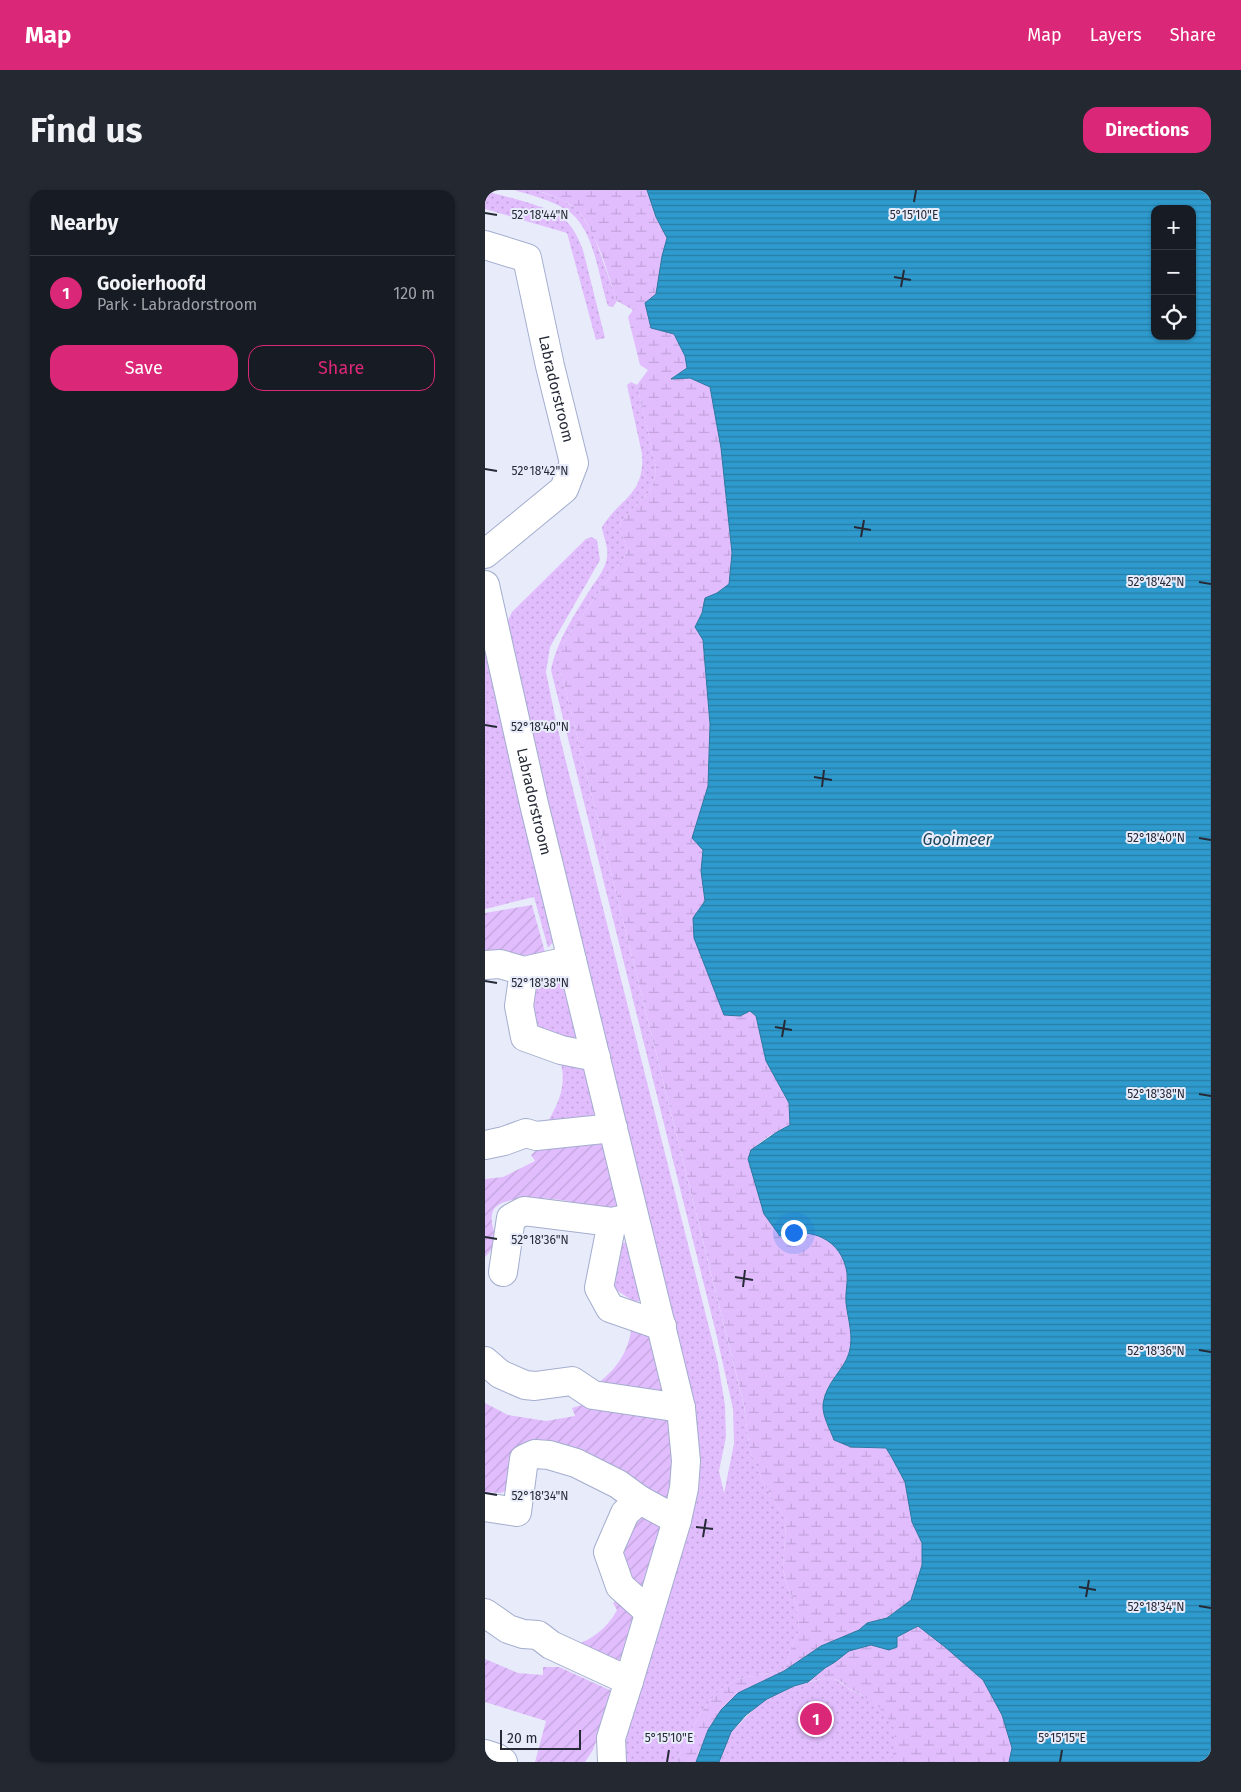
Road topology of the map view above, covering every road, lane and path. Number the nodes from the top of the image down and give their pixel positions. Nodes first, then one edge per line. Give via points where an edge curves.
1 (485, 245) edge
2 (485, 554) edge
3 (485, 585) edge
4 (572, 960) junction
5 (485, 965) edge
6 (524, 971) junction
7 (596, 1057) junction
8 (613, 1128) junction
9 (485, 1144) edge
10 (623, 1220) junction
11 (503, 1272) dead end
12 (662, 1326) junction
13 (485, 1362) edge
14 (681, 1408) junction
15 (640, 1500) junction
16 (485, 1507) edge
17 (677, 1520) junction
18 (649, 1612) junction
19 (485, 1613) edge
20 (629, 1682) junction
21 (612, 1750) edge
22 (485, 1754) edge
23 (503, 1762) edge
24 (593, 1762) edge

1 - 2 street, Labradorstroom via 527,258 574,463 564,489
3 - 4 street, Labradorstroom
4 - 6 street
4 - 7 street, Labradorstroom
5 - 6 street via 500,964
6 - 7 street via 519,1006 525,1037 561,1050
7 - 8 street, Labradorstroom
8 - 9 street via 536,1136 526,1133
8 - 10 street, Labradorstroom
10 - 11 street via 523,1211 511,1218
10 - 12 street, Labradorstroom
10 - 12 street, Labradorstroom via 599,1288 610,1308
12 - 14 street, Labradorstroom
13 - 14 street via 525,1385 572,1381 593,1394
14 - 17 street, Labradorstroom via 686,1461
15 - 16 street via 618,1484 576,1463 535,1454 524,1459 517,1512
15 - 17 street
15 - 18 street via 625,1513 608,1552 620,1586
17 - 18 street, Labradorstroom
18 - 20 street, Labradorstroom
19 - 20 street via 508,1629 538,1635 551,1645
20 - 21 street, Labradorstroom
21 - 24 street, Labradorstroom via 597,1755
22 - 23 street

